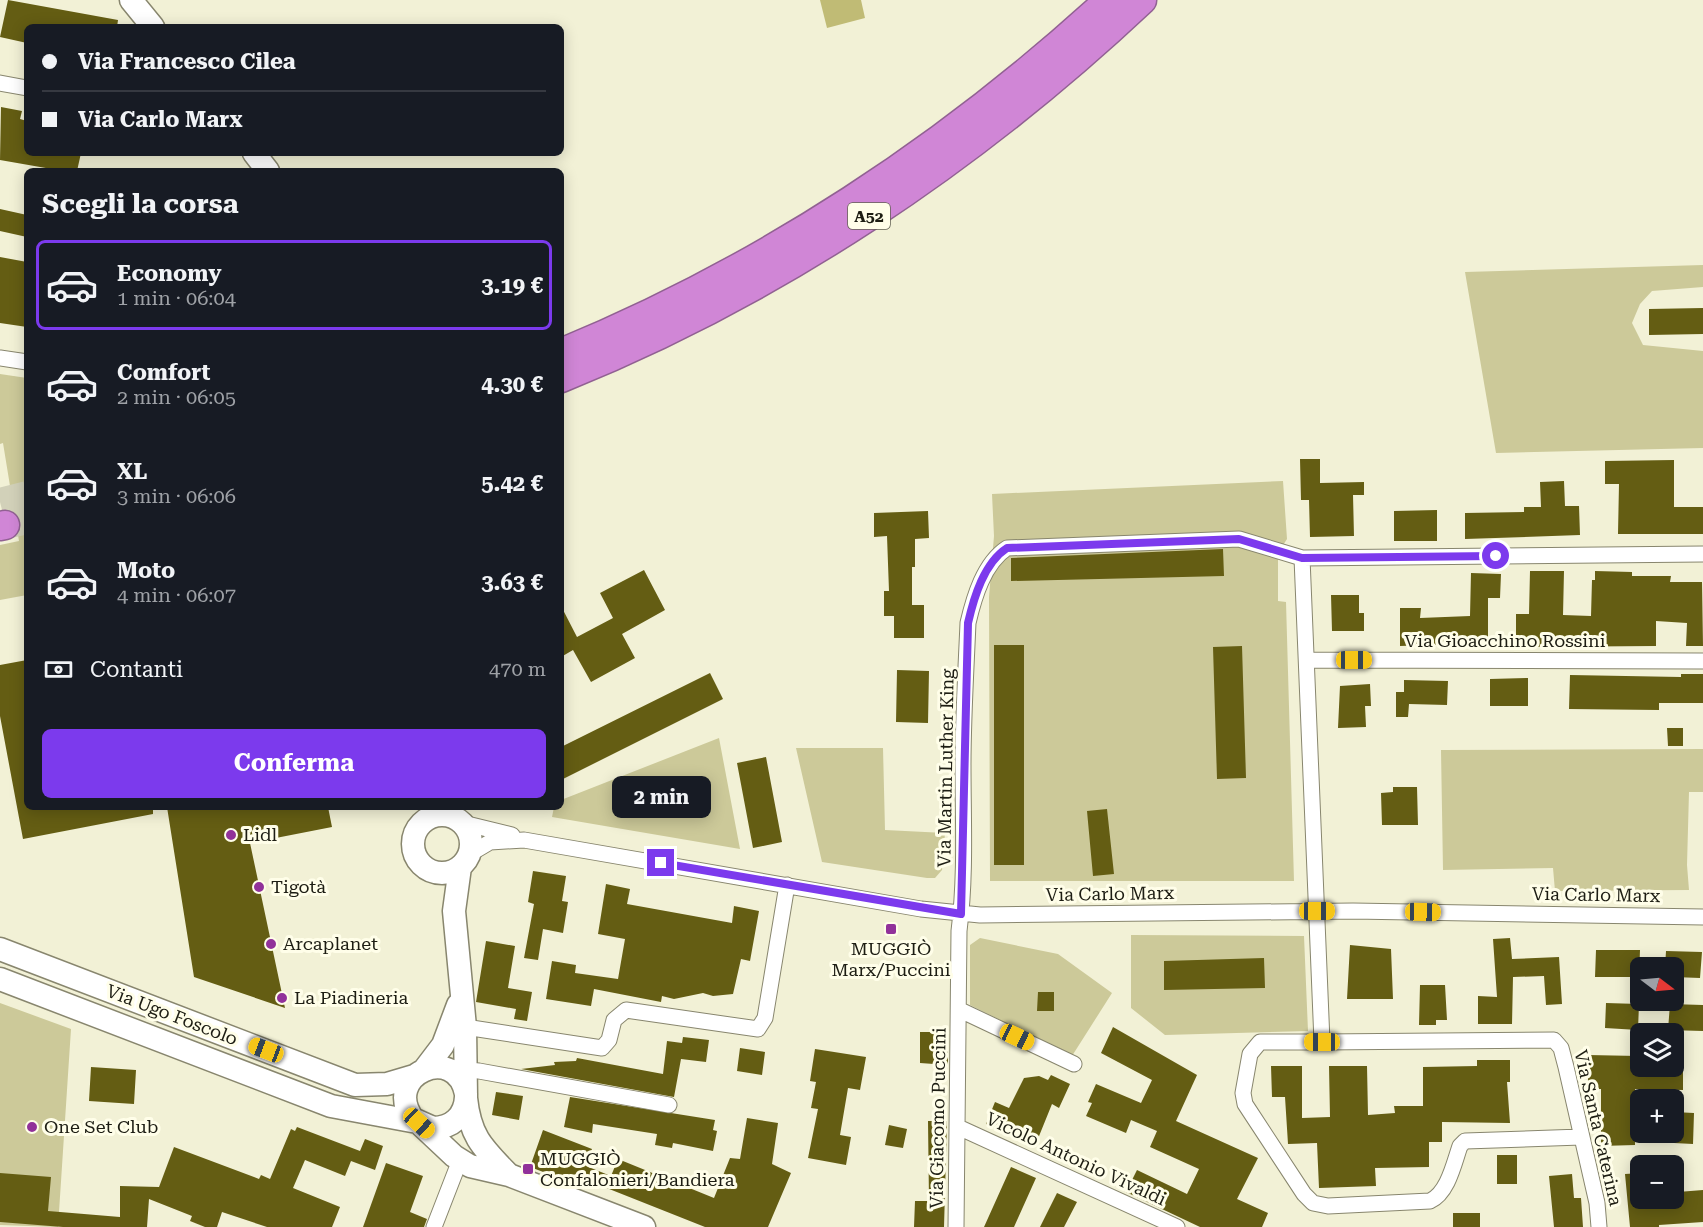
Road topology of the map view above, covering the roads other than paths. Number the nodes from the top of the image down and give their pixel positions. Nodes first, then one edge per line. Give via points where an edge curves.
1 (131, 0) edge
2 (1109, 0) edge
3 (1142, 0) edge
4 (151, 24) edge
5 (0, 83) edge
6 (24, 87) edge
7 (256, 156) edge
8 (266, 168) edge
9 (564, 352) edge
10 (0, 358) edge
11 (24, 362) edge
12 (564, 377) edge
13 (1703, 554) edge
14 (1302, 558) junction
15 (1306, 660) junction
16 (1703, 661) edge
17 (430, 812) edge
18 (456, 816) edge
19 (524, 840) junction
20 (464, 861) junction
21 (422, 867) junction
22 (786, 885) junction
23 (454, 911) junction
24 (1317, 911) junction
25 (961, 914) junction
26 (1703, 917) edge
27 (0, 949) edge
28 (0, 979) edge
29 (460, 998) junction
30 (960, 1010) junction
31 (465, 1027) junction
32 (1322, 1042) junction
33 (1074, 1064) dead end
34 (426, 1071) junction
35 (465, 1071) junction
36 (466, 1096) junction
37 (669, 1105) dead end
38 (418, 1123) junction
39 (958, 1127) junction
40 (1581, 1137) junction
41 (460, 1160) junction
42 (509, 1175) junction
43 (434, 1227) edge
44 (644, 1227) edge
45 (956, 1227) edge
46 (1177, 1227) edge
47 (1599, 1227) edge

1 - 4 street
2 - 9 highway, A52 via 996,97 864,192 708,284
3 - 12 highway, A52 via 1004,120 877,211 708,310
5 - 6 street
7 - 8 street
10 - 11 street
13 - 14 street, Via Martin Luther King
14 - 15 street
14 - 25 street, Via Martin Luther King via 1239,539 1007,548 996,556 972,605 968,623
15 - 16 street, Via Gioacchino Rossini
15 - 24 street
17 - 18 street
17 - 21 street via 412,842
18 - 19 street, Via Carlo Marx
18 - 20 street via 471,842
19 - 20 street, Via Carlo Marx via 490,842
19 - 22 street, Via Carlo Marx
20 - 21 street via 452,872 441,874
20 - 23 street
21 - 23 street
22 - 25 street, Via Carlo Marx
22 - 31 street via 765,1018 758,1029 626,1010 614,1020 609,1040 602,1048
23 - 29 street
24 - 25 street, Via Carlo Marx
24 - 26 street, Via Carlo Marx
24 - 32 street
25 - 30 street, Via Giacomo Puccini
27 - 34 street, Via Ugo Foscolo via 355,1084 387,1084
28 - 38 street via 352,1112
29 - 31 street
29 - 34 street via 450,1032
30 - 33 street, Via Giacomo Puccini
30 - 39 street, Via Giacomo Puccini
31 - 35 street
32 - 40 street, Via Santa Caterina via 1554,1040 1561,1048
32 - 40 street via 1260,1042 1250,1054 1243,1093 1247,1112 1313,1203 1328,1206 1430,1201 1443,1190 1460,1146 1466,1141
34 - 35 street
34 - 36 street via 457,1075
34 - 38 street via 406,1090 409,1113
35 - 36 street
35 - 37 street
36 - 38 street via 462,1113 449,1125 433,1128
36 - 42 street via 476,1138
38 - 41 street
39 - 45 street, Via Giacomo Puccini
39 - 46 street, Vicolo Antonio Vivaldi
40 - 47 street, Via Santa Caterina
41 - 42 street via 479,1169
41 - 43 street
42 - 44 street

